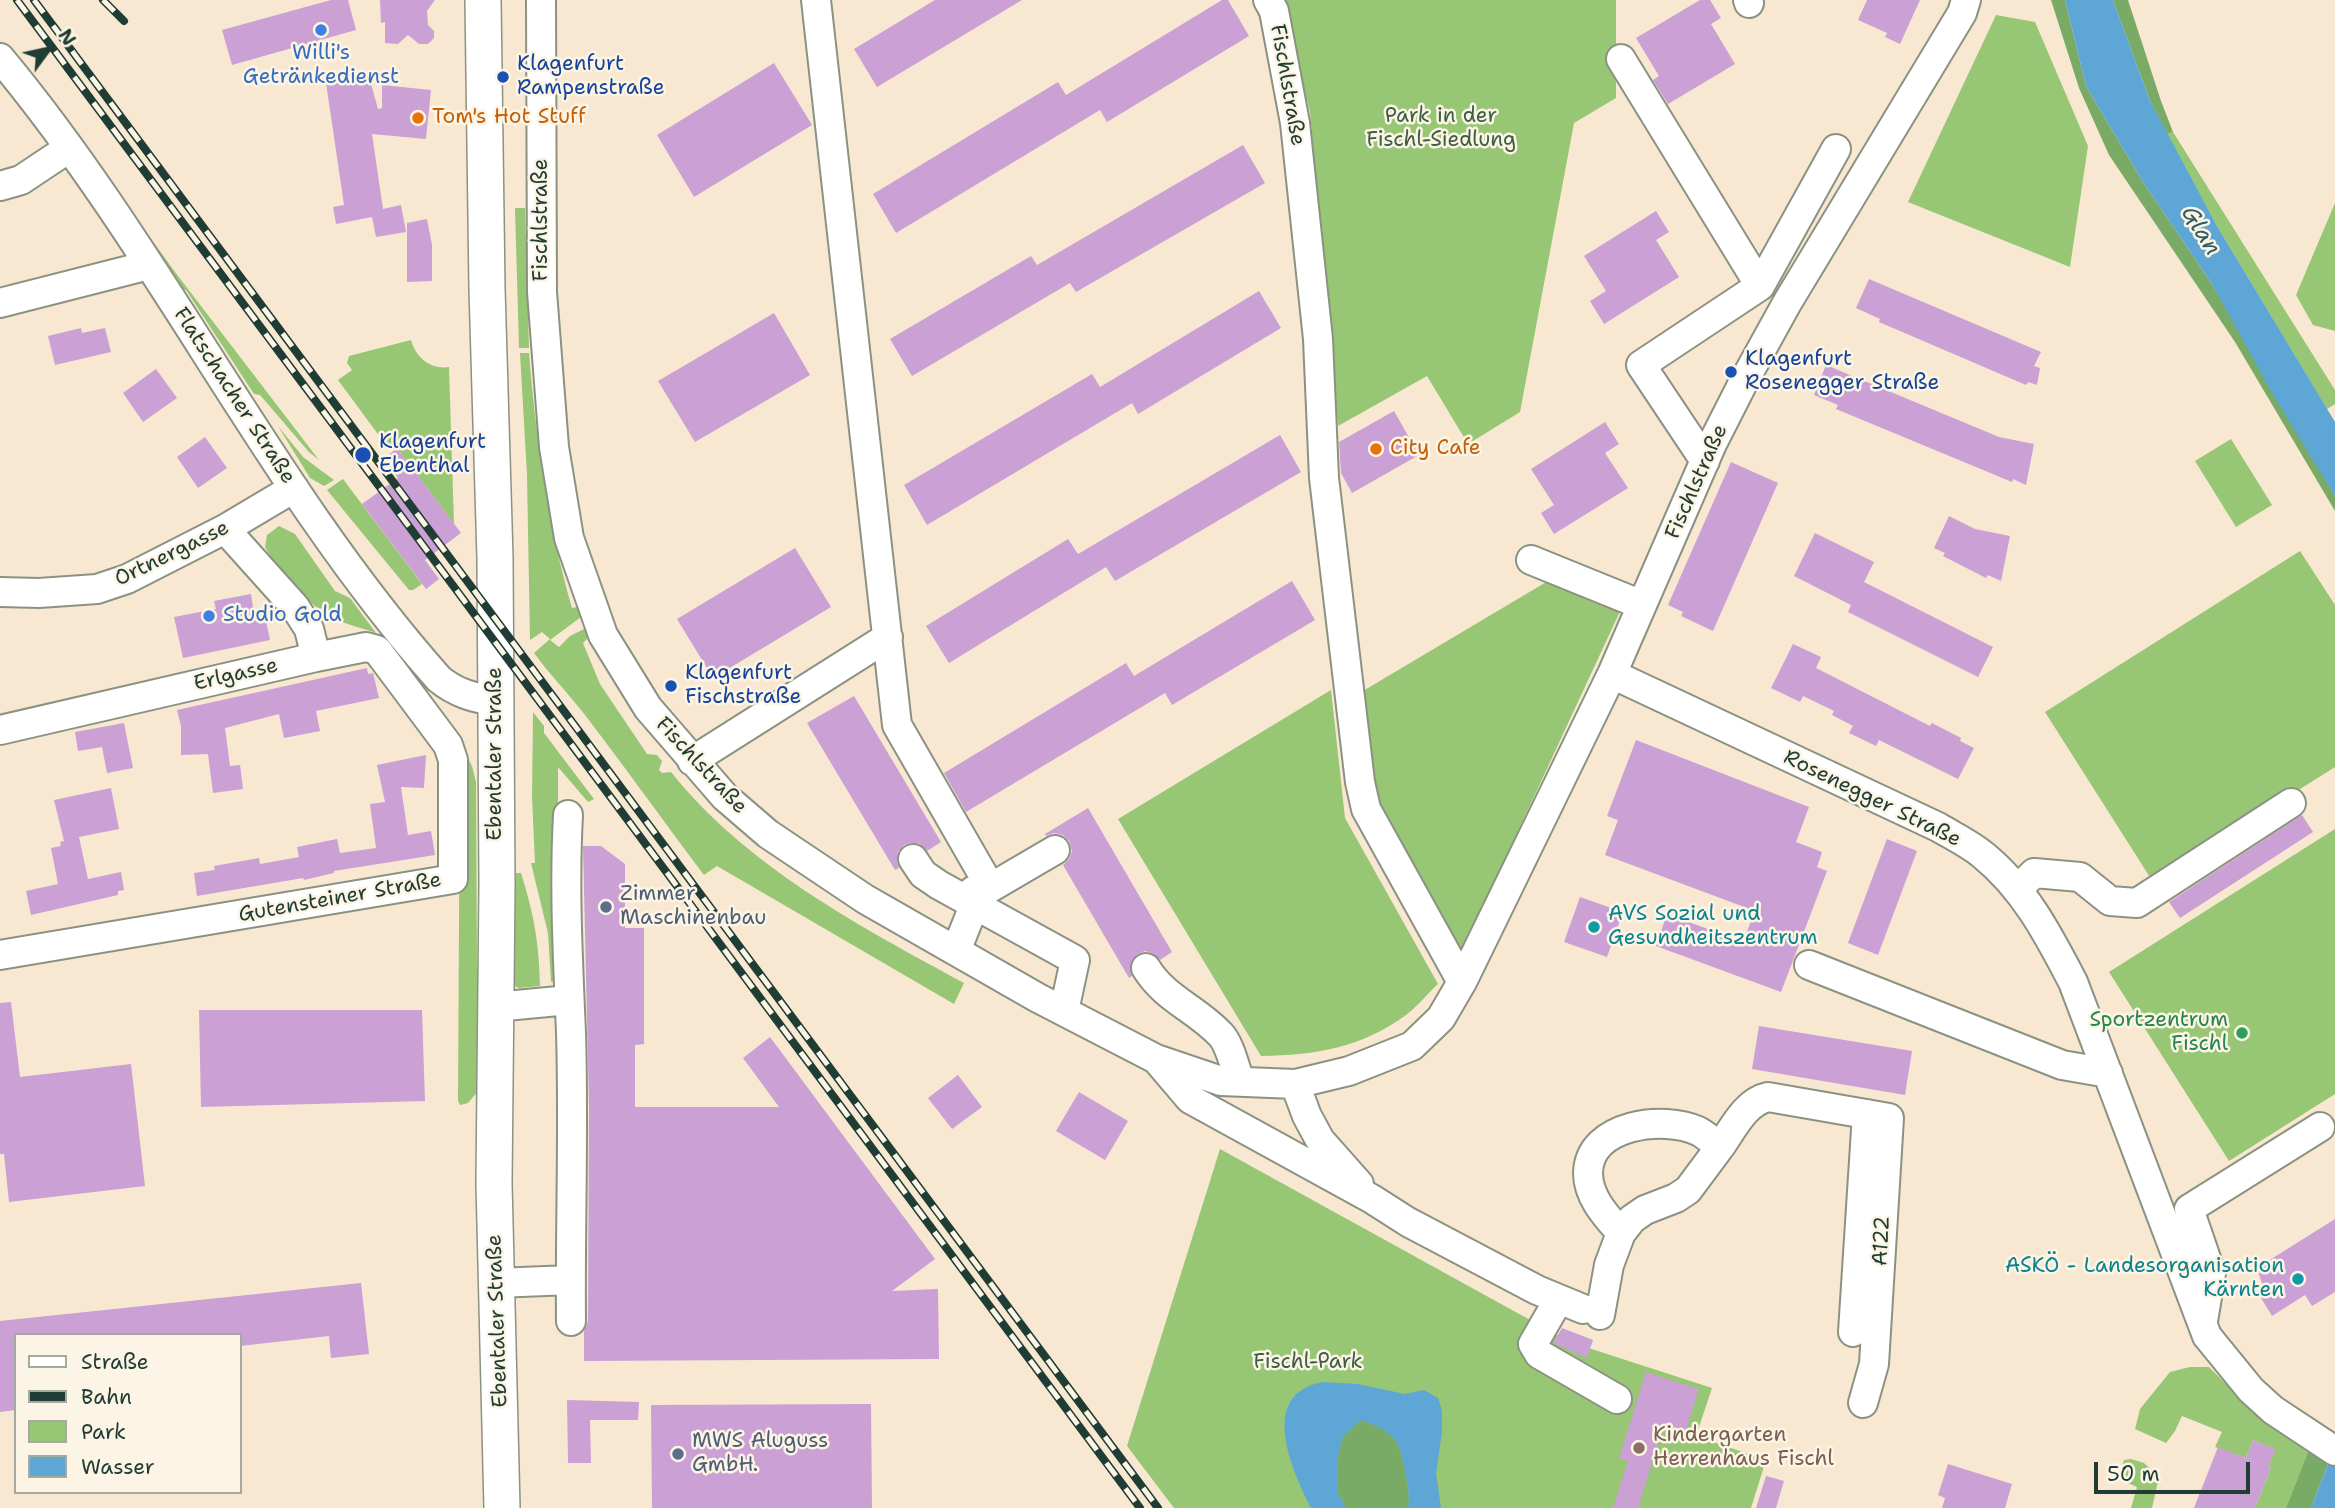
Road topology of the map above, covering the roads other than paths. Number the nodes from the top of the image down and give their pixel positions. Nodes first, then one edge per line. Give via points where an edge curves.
1 (483, 0) edge
2 (541, 0) edge
3 (816, 0) edge
4 (1268, 0) edge
5 (1966, 0) edge
6 (1621, 59) dead end
7 (2, 66) edge
8 (69, 148) junction
9 (1836, 149) dead end
10 (0, 186) edge
11 (149, 265) junction
12 (1760, 286) junction
13 (0, 303) edge
14 (1705, 461) junction
15 (294, 488) junction
16 (225, 529) junction
17 (1531, 560) dead end
18 (0, 592) edge
19 (1642, 605) junction
20 (888, 637) junction
21 (316, 657) junction
22 (1612, 674) junction
23 (495, 701) junction
24 (0, 730) edge
25 (692, 761) junction
26 (2291, 803) dead end
27 (568, 815) dead end
28 (1052, 845) dead end
29 (919, 856) dead end
30 (2018, 889) junction
31 (979, 893) junction
32 (956, 951) junction
33 (0, 955) edge
34 (1152, 964) dead end
35 (1809, 965) dead end
36 (1462, 982) junction
37 (569, 1000) junction
38 (495, 1007) junction
39 (1064, 1012) junction
40 (1156, 1059) junction
41 (2108, 1073) junction
42 (1240, 1082) junction
43 (1295, 1084) junction
44 (1878, 1116) junction
45 (2320, 1127) dead end
46 (1720, 1147) junction
47 (1372, 1199) junction
48 (1621, 1233) junction
49 (571, 1279) junction
50 (496, 1283) junction
51 (1581, 1308) junction
52 (571, 1321) dead end
53 (2203, 1324) junction
54 (1853, 1332) dead end
55 (1616, 1399) dead end
56 (1863, 1403) dead end
57 (2335, 1451) edge
58 (502, 1508) edge

1 - 23 main road, Ebentaler Straße
2 - 25 street, Fischlstraße via 542,292 554,447 569,538 603,635 648,708
3 - 20 street
4 - 36 street, Fischlstraße via 1296,123 1318,339 1324,478 1360,782 1366,809
5 - 14 street, Fischlstraße via 1787,303
6 - 12 street
7 - 8 street, Flatschacher Straße
8 - 10 street via 22,180
8 - 11 street, Flatschacher Straße
9 - 12 street
11 - 13 street
11 - 15 street, Flatschacher Straße
12 - 14 street via 1642,365
14 - 19 street, Fischlstraße
15 - 16 street, Ortnergasse
15 - 23 street, Flatschacher Straße via 439,679 470,697
16 - 18 street, Ortnergasse via 127,579 97,589
16 - 21 street via 295,607 309,629
17 - 19 street
19 - 22 street, Fischlstraße
20 - 25 street
20 - 31 street via 897,724
21 - 24 street, Erlgasse
21 - 33 street, Gutensteiner Straße via 366,647 377,650 448,745 453,760 453,879
22 - 30 street, Rosenegger Straße via 1938,827 1983,855
22 - 36 street, Fischlstraße
23 - 38 main road, Ebentaler Straße
25 - 32 street, Fischlstraße via 768,834 865,899
26 - 30 street via 2137,903 2110,901 2080,877 2034,873
27 - 37 street
28 - 31 street
29 - 31 street via 923,874
30 - 41 street, Rosenegger Straße via 2073,982
31 - 32 street
31 - 39 street via 1075,960
32 - 39 street, Fischlstraße
34 - 42 street via 1154,982 1223,1036
35 - 41 street via 2062,1065
36 - 43 street, Fischlstraße via 1441,1018 1412,1046 1349,1071
37 - 38 street
37 - 49 street
38 - 50 main road, Ebentaler Straße
39 - 40 street, Fischlstraße
40 - 42 street, Fischlstraße
40 - 47 street via 1190,1099
41 - 53 street, Rosenegger Straße via 2175,1213
42 - 43 street, Fischlstraße
43 - 47 street via 1320,1140
44 - 46 street via 1768,1097 1751,1104
44 - 54 street, A122
44 - 56 street, A122 via 1874,1364
45 - 53 street via 2189,1209 2211,1273
46 - 48 street via 1688,1190 1645,1210
46 - 48 street via 1697,1131 1665,1125 1639,1124 1604,1141 1592,1155 1588,1172 1602,1213
47 - 51 street via 1537,1290
48 - 51 street via 1609,1265
49 - 50 street
49 - 52 street
50 - 58 main road, Ebentaler Straße
51 - 55 street via 1533,1344 1539,1354
53 - 57 street, Rosenegger Straße via 2207,1336 2251,1390

